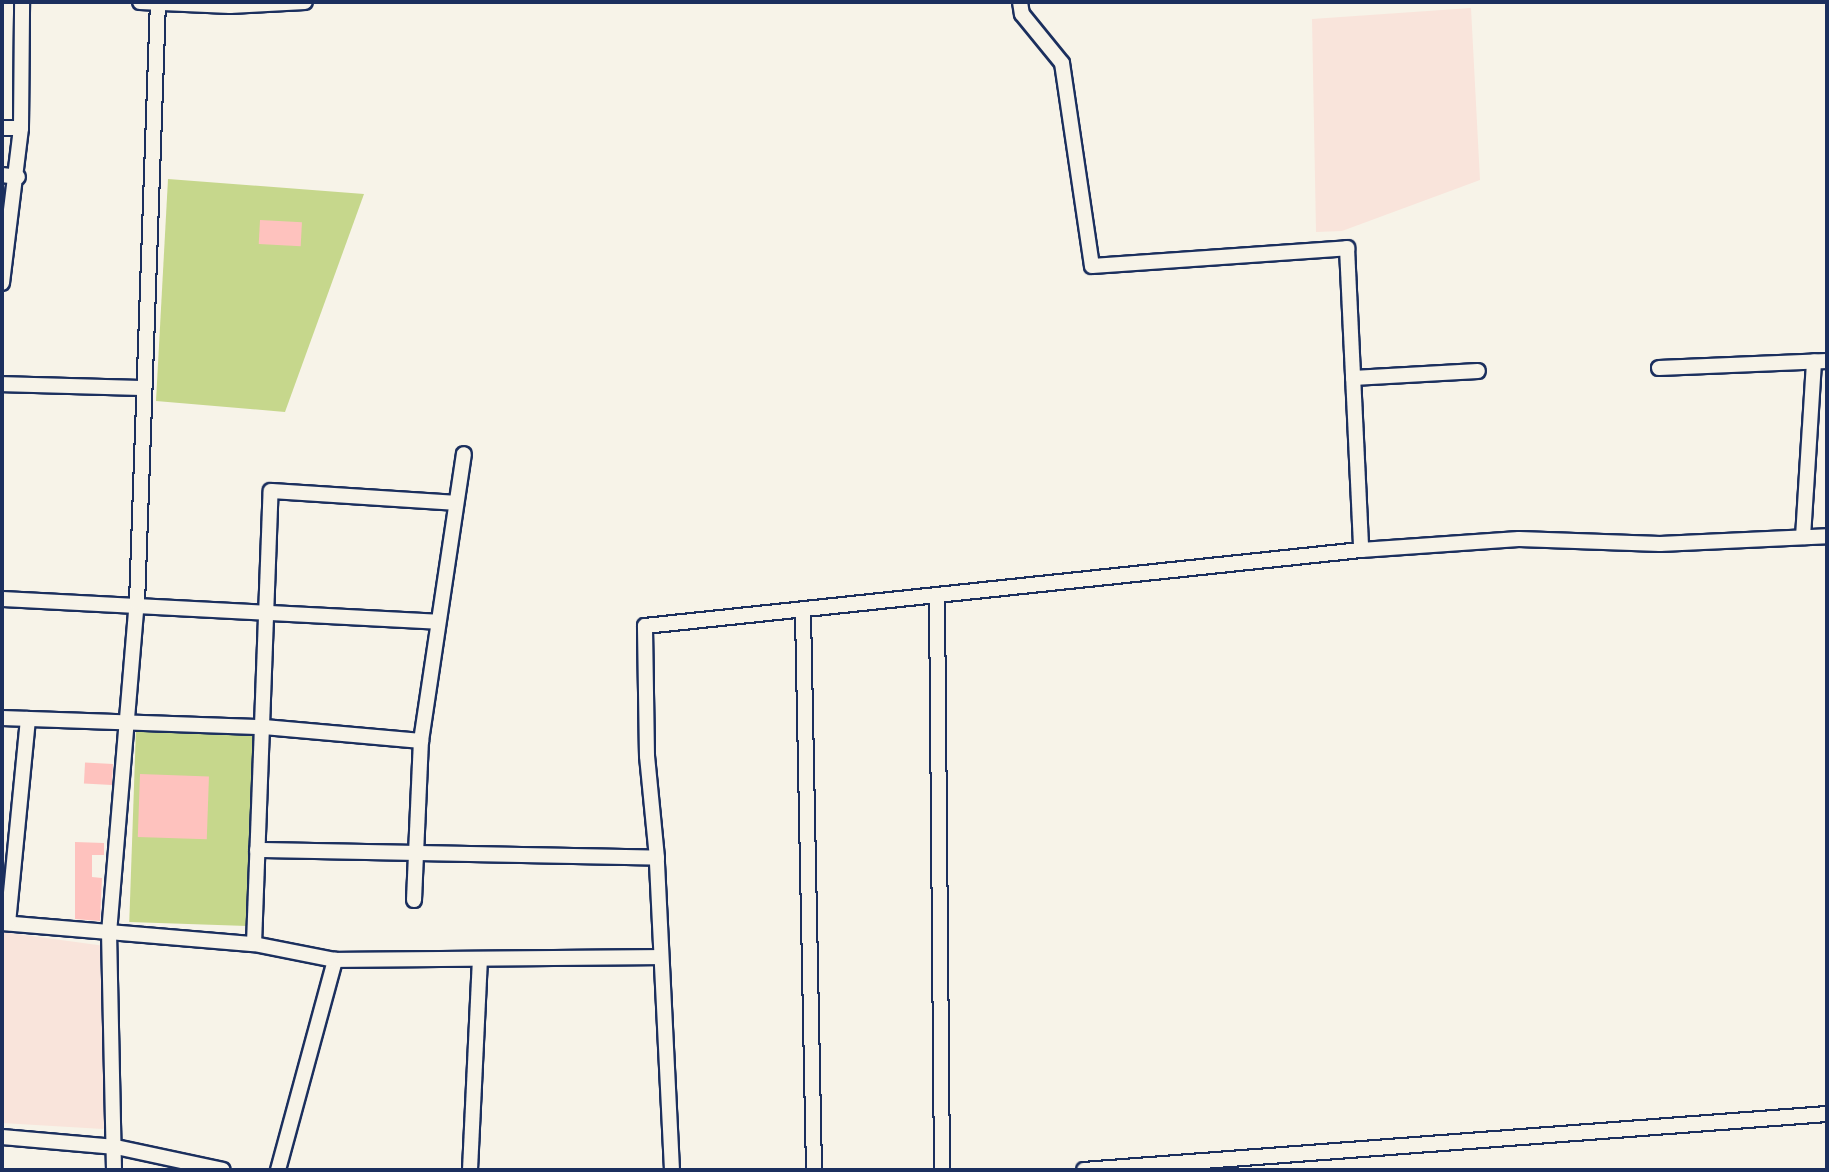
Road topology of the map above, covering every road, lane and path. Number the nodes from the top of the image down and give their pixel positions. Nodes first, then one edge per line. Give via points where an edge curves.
1 (22, 2) edge
2 (140, 2) edge
3 (158, 2) edge
4 (305, 2) edge
5 (1020, 2) edge
6 (230, 4) edge
7 (2, 128) edge
8 (21, 128) junction
9 (2, 175) edge
10 (18, 177) junction
11 (2, 283) edge
12 (1820, 361) edge
13 (1659, 368) dead end
14 (1478, 371) dead end
15 (1353, 378) junction
16 (2, 384) edge
17 (143, 388) junction
18 (464, 454) dead end
19 (455, 503) junction
20 (1827, 536) edge
21 (1803, 537) junction
22 (1361, 550) junction
23 (2, 599) edge
24 (937, 599) junction
25 (137, 603) junction
26 (269, 611) junction
27 (803, 613) junction
28 (435, 622) junction
29 (2, 718) edge
30 (28, 719) junction
31 (128, 722) junction
32 (264, 727) junction
33 (421, 741) junction
34 (257, 850) junction
35 (413, 853) junction
36 (657, 858) junction
37 (414, 900) dead end
38 (5, 923) edge
39 (109, 933) junction
40 (254, 944) junction
41 (659, 957) junction
42 (335, 960) junction
43 (480, 960) junction
44 (1827, 1114) edge
45 (2, 1137) edge
46 (116, 1147) junction
47 (114, 1170) edge
48 (223, 1170) edge
49 (278, 1170) edge
50 (470, 1170) edge
51 (672, 1170) edge
52 (814, 1170) edge
53 (942, 1170) edge
54 (1084, 1170) edge

1 - 8 street
2 - 3 street
3 - 6 street
3 - 17 street
4 - 6 street
5 - 15 street via 1022,14 1062,63 1092,266 1347,248
7 - 8 street
8 - 10 street
9 - 10 street
10 - 11 street
12 - 13 street
12 - 21 street
14 - 15 street
15 - 22 street
16 - 17 street
17 - 25 street
18 - 19 street
19 - 26 street via 271,491
19 - 28 street
20 - 21 street
21 - 22 street via 1660,544 1519,539
22 - 24 street
23 - 25 street
24 - 27 street
24 - 53 street
25 - 26 street
25 - 31 street
26 - 28 street
26 - 32 street
27 - 36 street via 645,626 647,756
27 - 52 street
28 - 33 street
29 - 30 street
30 - 31 street
30 - 38 street
31 - 32 street
31 - 39 street
32 - 33 street
32 - 34 street
33 - 35 street
34 - 35 street
34 - 40 street
35 - 36 street
35 - 37 street
36 - 41 street
38 - 39 street
39 - 40 street
39 - 46 street
40 - 42 street
41 - 43 street
41 - 51 street
42 - 43 street
42 - 49 street
43 - 50 street
44 - 54 street
45 - 46 street
46 - 47 street
46 - 48 street

